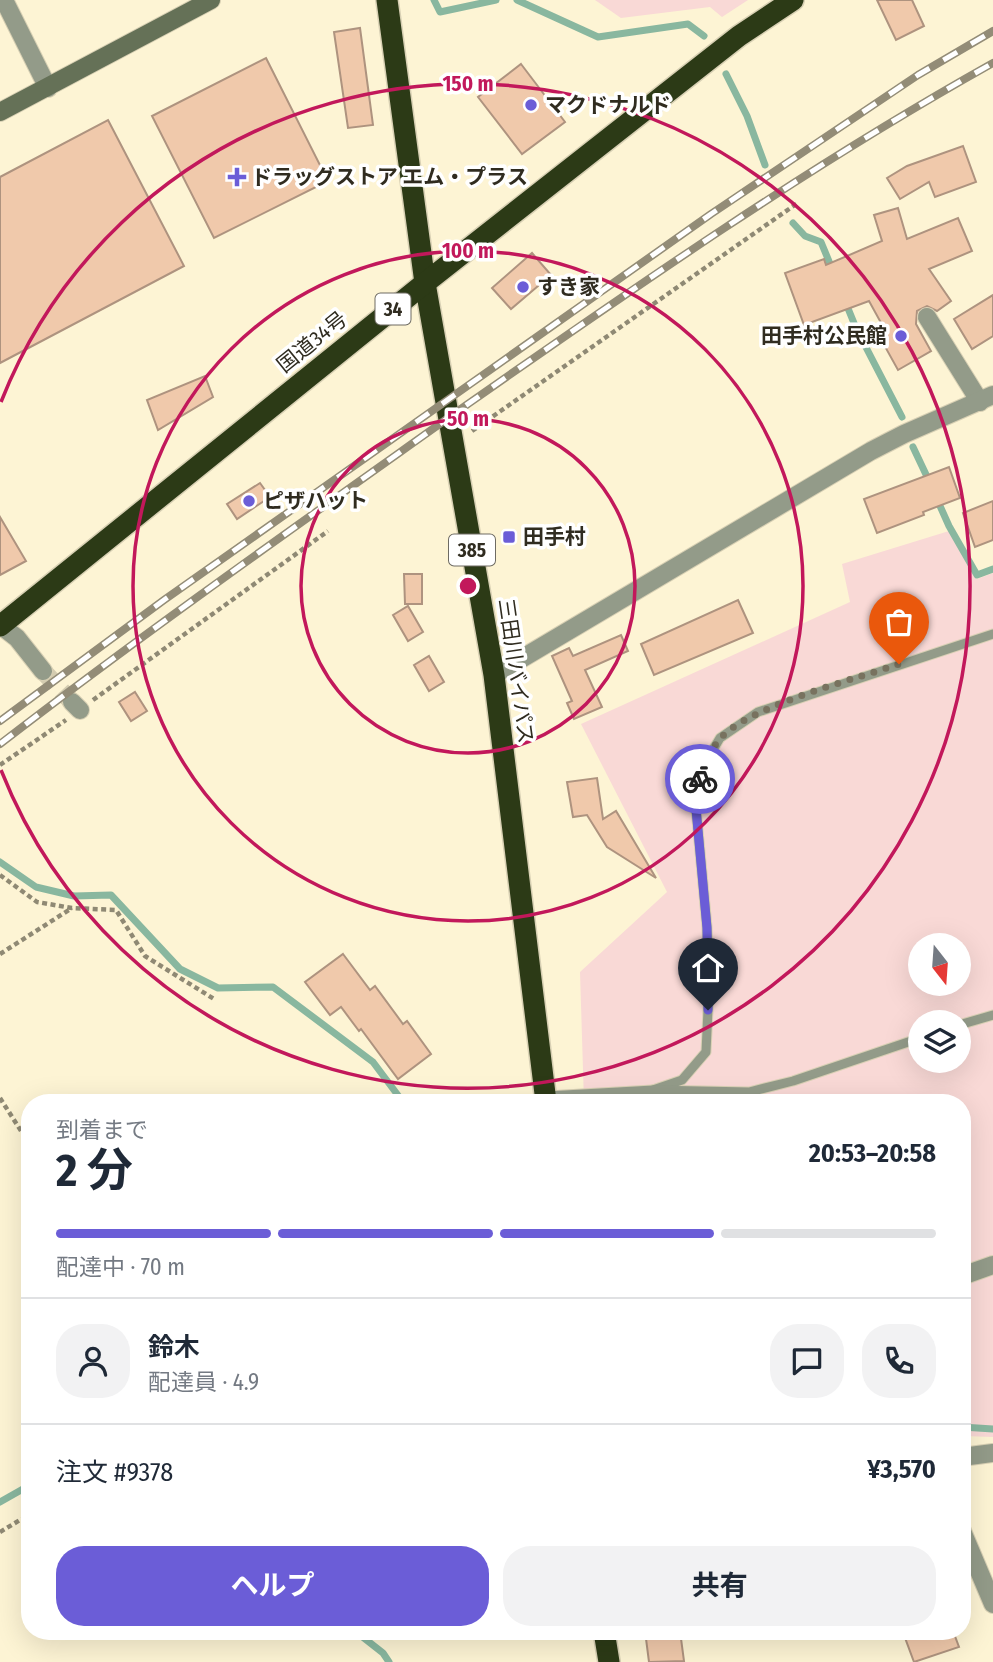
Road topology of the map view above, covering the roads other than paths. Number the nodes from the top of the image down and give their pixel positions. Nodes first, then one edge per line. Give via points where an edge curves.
1 (4, 0) edge
2 (212, 0) edge
3 (387, 0) edge
4 (793, 0) edge
5 (48, 88) junction
6 (0, 112) edge
7 (425, 283) junction
8 (927, 317) dead end
9 (986, 398) edge
10 (0, 625) edge
11 (993, 634) edge
12 (43, 671) tunnel mouth
13 (494, 675) junction
14 (993, 1015) edge
15 (971, 1021) edge
16 (908, 1042) edge
17 (653, 1090) junction
18 (544, 1094) edge
19 (605, 1094) edge
20 (993, 1265) edge
21 (971, 1273) edge
22 (993, 1453) edge
23 (971, 1456) edge
24 (971, 1552) edge
25 (993, 1604) edge
26 (605, 1640) edge
27 (609, 1662) edge

1 - 5 street
2 - 5 street
3 - 7 highway, 三田川バイパス / 385
4 - 7 highway, 国道34号 / 34 via 740,36
5 - 6 street
7 - 10 highway, 国道34号 / 34
7 - 13 highway, 三田川バイパス / 385
8 - 9 street
9 - 13 street via 871,451
10 - 12 street via 18,638
11 - 17 lane via 758,712 720,738 702,768 695,798 707,928 706,1052 682,1080
13 - 18 highway, 三田川バイパス / 385
14 - 15 lane
16 - 17 lane via 793,1082 749,1092
17 - 19 lane
20 - 21 street
22 - 23 street
24 - 25 street
26 - 27 highway

